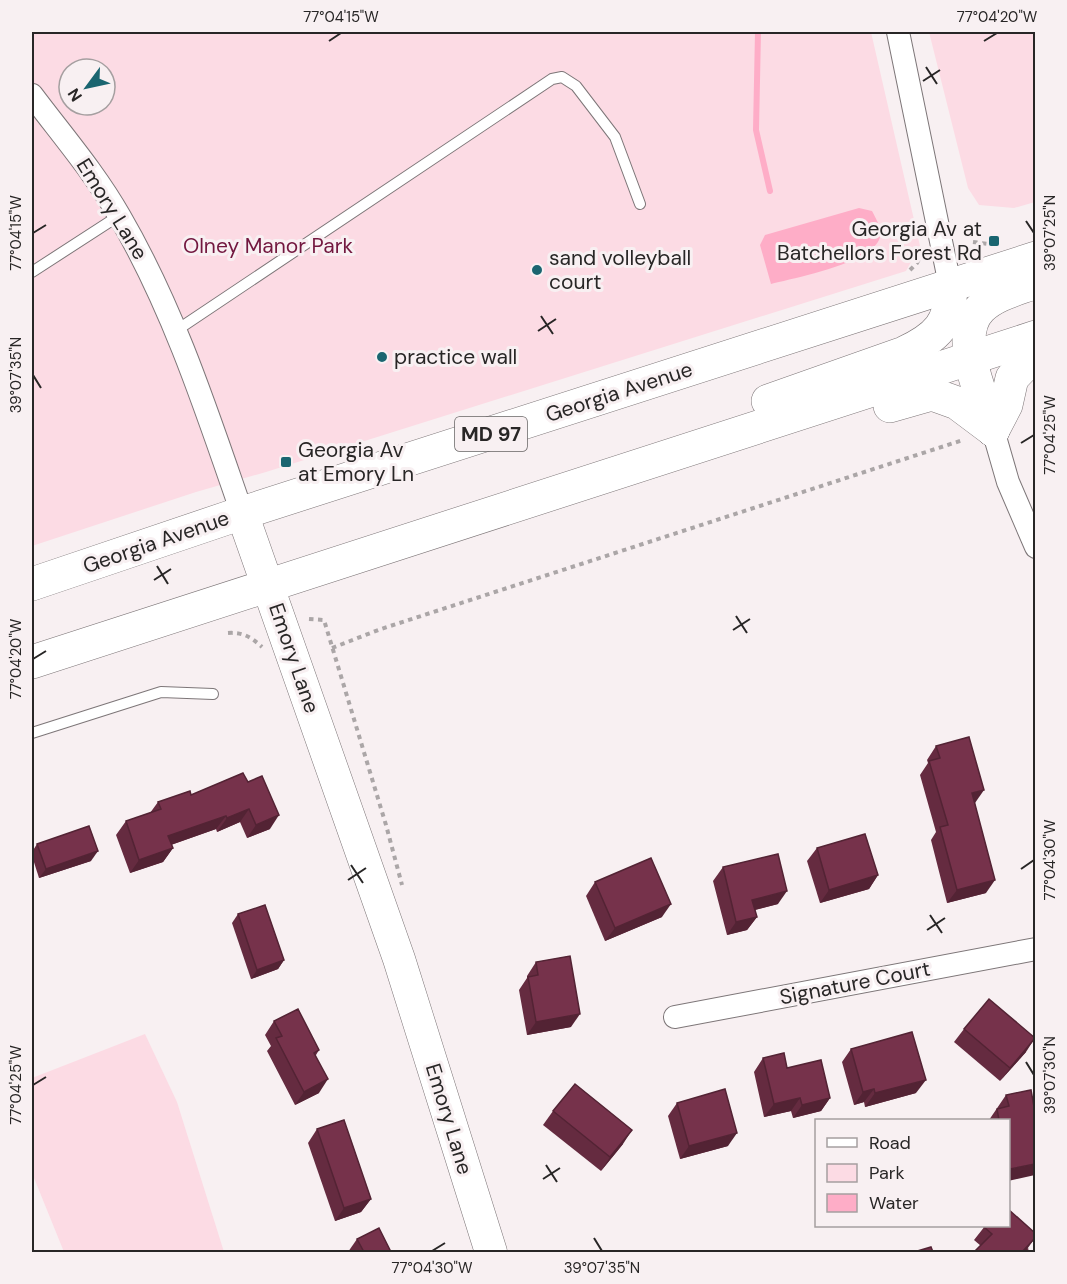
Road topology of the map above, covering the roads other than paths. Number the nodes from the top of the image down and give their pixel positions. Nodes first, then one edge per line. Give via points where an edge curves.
1 (898, 32) edge
2 (32, 95) edge
3 (640, 204) dead end
4 (120, 215) junction
5 (1035, 258) edge
6 (32, 272) edge
7 (1035, 282) edge
8 (950, 285) junction
9 (177, 330) junction
10 (1035, 338) edge
11 (1035, 353) edge
12 (970, 359) junction
13 (782, 420) junction
14 (978, 435) junction
15 (673, 454) junction
16 (242, 513) junction
17 (1035, 547) edge
18 (32, 584) edge
19 (268, 586) junction
20 (32, 662) edge
21 (213, 694) dead end
22 (32, 733) edge
23 (1035, 949) edge
24 (675, 1017) dead end
25 (490, 1252) edge

1 - 8 street
2 - 4 street, Emory Lane
3 - 9 lane via 615,137 576,86 562,76 552,79
4 - 6 lane
4 - 9 street, Emory Lane
5 - 8 main road, Georgia Avenue / MD 97
7 - 12 main road via 980,309 967,342
8 - 15 main road via 949,311 944,323 924,343 696,427
8 - 16 main road, Georgia Avenue / MD 97
9 - 16 street, Emory Lane
10 - 12 main road
11 - 14 main road via 1012,378 1006,405
12 - 13 main road
12 - 14 main road
13 - 14 main road via 874,411 932,394 957,403
13 - 15 main road
14 - 17 street via 1008,482
15 - 19 main road
16 - 18 main road, Georgia Avenue / MD 97
16 - 19 street, Emory Lane
19 - 20 main road
19 - 25 street, Emory Lane via 399,959
21 - 22 lane via 161,692
23 - 24 street, Signature Court

